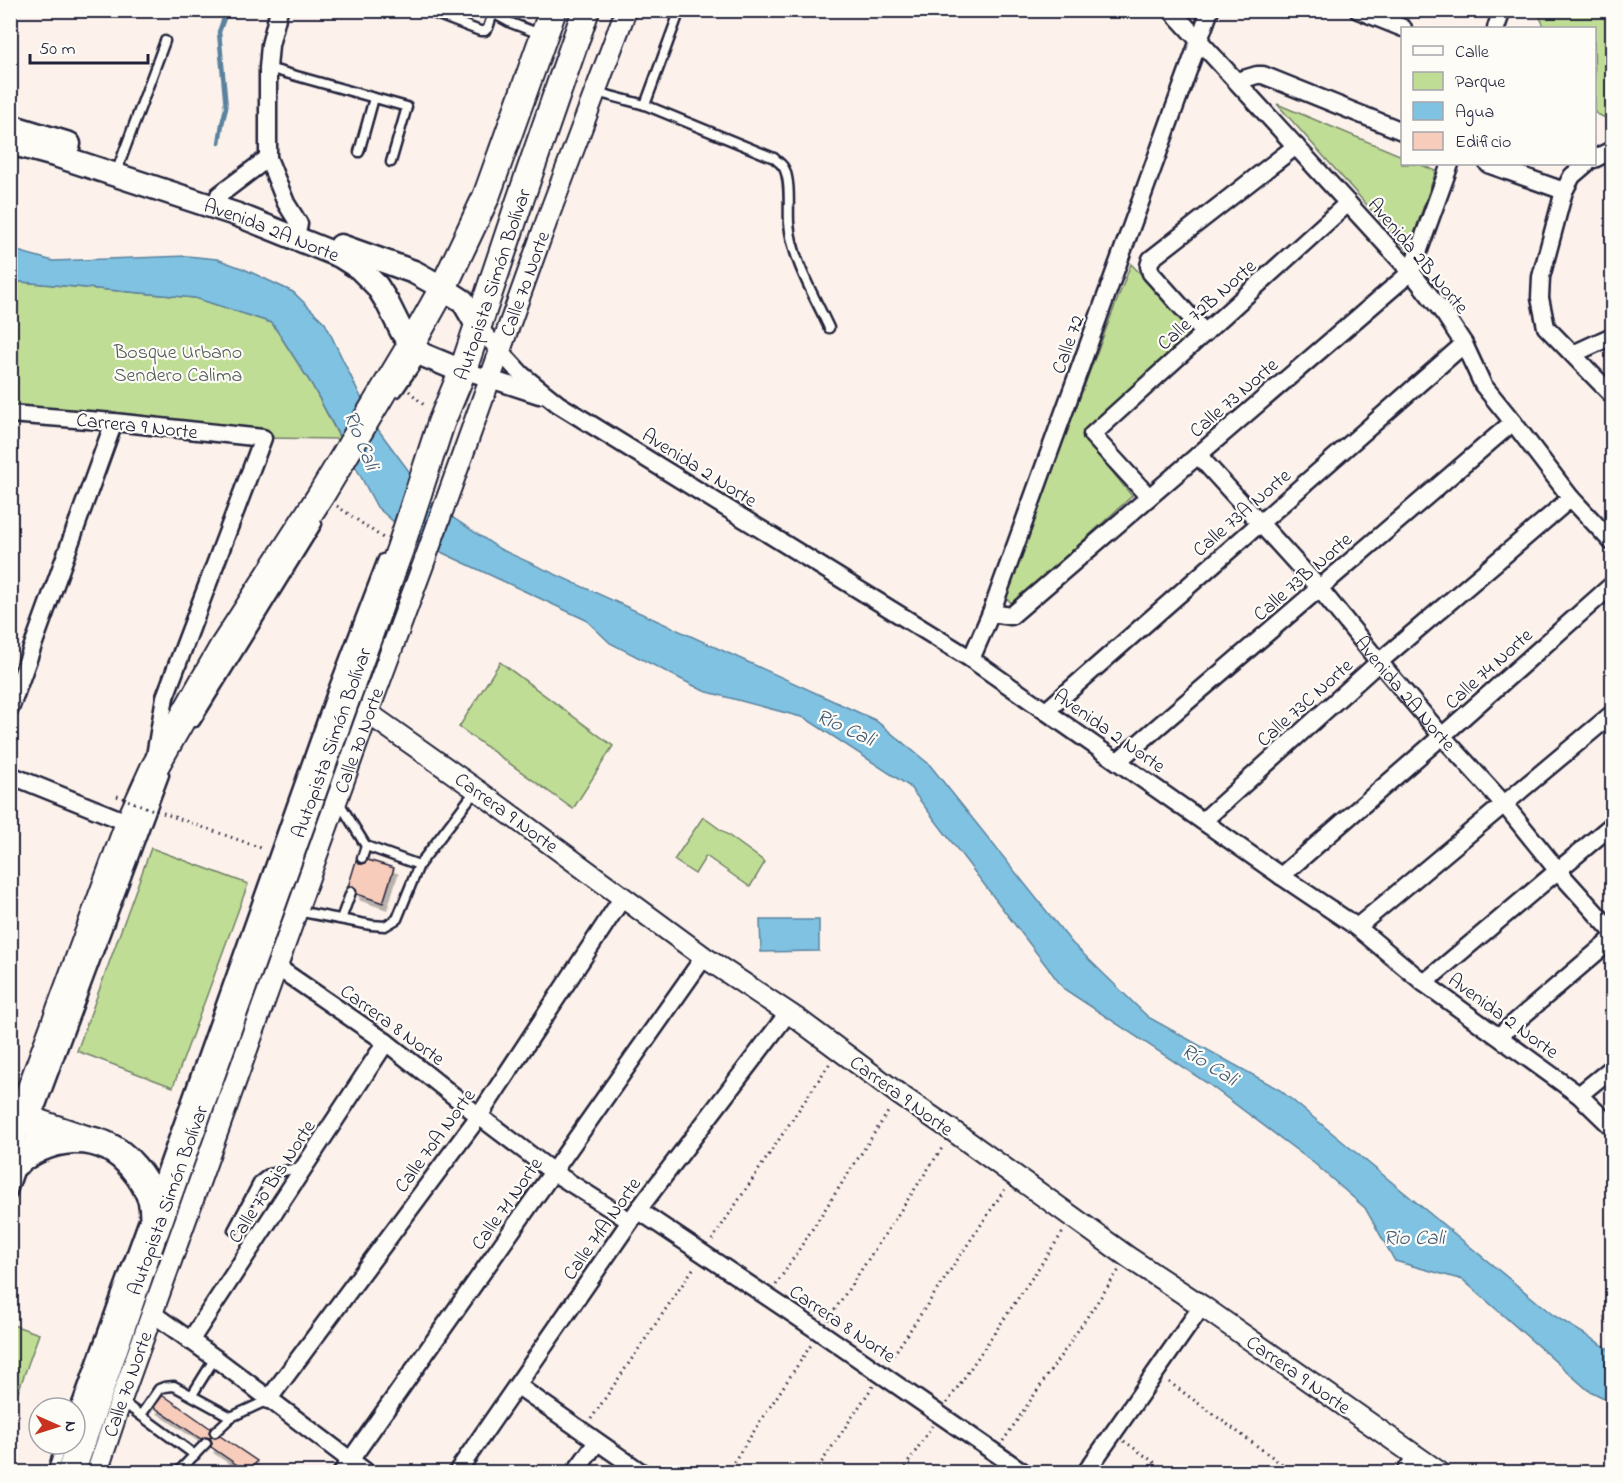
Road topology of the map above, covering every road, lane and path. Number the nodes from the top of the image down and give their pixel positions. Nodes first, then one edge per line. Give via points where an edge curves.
1 (426, 10) edge
2 (553, 10) edge
3 (626, 10) edge
4 (680, 10) edge
5 (1171, 10) edge
6 (1210, 10) edge
7 (1358, 10) edge
8 (1502, 10) edge
9 (491, 12) edge
10 (586, 12) edge
11 (276, 17) edge
12 (1401, 27) edge
13 (1496, 27) edge
14 (544, 35) junction
15 (165, 41) dead end
16 (1200, 41) junction
17 (268, 68) junction
18 (1236, 81) junction
19 (596, 92) junction
20 (374, 98) junction
21 (645, 105) junction
22 (10, 126) edge
23 (1401, 131) edge
24 (10, 143) edge
25 (1296, 146) junction
26 (1612, 150) edge
27 (359, 152) dead end
28 (268, 158) junction
29 (1596, 158) edge
30 (391, 162) dead end
31 (1450, 165) edge
32 (1491, 165) edge
33 (1585, 165) edge
34 (118, 169) junction
35 (1564, 191) junction
36 (217, 202) junction
37 (1348, 203) junction
38 (297, 231) junction
39 (1411, 272) junction
40 (442, 288) junction
41 (472, 323) junction
42 (829, 328) dead end
43 (1205, 333) junction
44 (1612, 336) edge
45 (1464, 344) junction
46 (417, 350) junction
47 (500, 351) junction
48 (1573, 354) junction
49 (455, 368) junction
50 (491, 378) junction
51 (398, 379) junction
52 (1612, 395) edge
53 (442, 397) dead end
54 (390, 404) dead end
55 (558, 404) junction
56 (10, 414) edge
57 (438, 420) junction
58 (114, 422) junction
59 (1513, 422) junction
60 (1198, 455) junction
61 (420, 458) dead end
62 (1149, 497) junction
63 (326, 498) junction
64 (1571, 498) junction
65 (1261, 523) junction
66 (1612, 543) edge
67 (395, 546) junction
68 (1612, 585) edge
69 (1320, 588) junction
70 (991, 613) junction
71 (971, 659) junction
72 (1379, 662) junction
73 (10, 709) edge
74 (1046, 711) junction
75 (368, 712) junction
76 (1612, 714) edge
77 (188, 733) dead end
78 (1442, 736) junction
79 (1118, 761) junction
80 (162, 762) junction
81 (10, 775) edge
82 (477, 790) junction
83 (117, 796) dead end
84 (337, 799) junction
85 (1504, 804) junction
86 (1203, 821) junction
87 (129, 823) junction
88 (1612, 825) edge
89 (366, 846) junction
90 (275, 853) junction
91 (362, 858) dead end
92 (419, 865) junction
93 (1558, 871) junction
94 (1281, 876) junction
95 (351, 892) dead end
96 (623, 897) junction
97 (297, 911) junction
98 (341, 919) junction
99 (1358, 927) junction
100 (1612, 931) edge
101 (1612, 939) edge
102 (704, 957) junction
103 (277, 967) junction
104 (1424, 983) junction
105 (788, 1013) junction
106 (1499, 1036) junction
107 (386, 1042) junction
108 (1612, 1068) edge
109 (900, 1095) junction
110 (1579, 1095) junction
111 (479, 1116) junction
112 (23, 1117) edge
113 (1612, 1127) edge
114 (953, 1131) junction
115 (95, 1142) junction
116 (15, 1156) edge
117 (304, 1170) junction
118 (553, 1172) junction
119 (1014, 1175) junction
120 (10, 1197) edge
121 (152, 1199) junction
122 (634, 1216) junction
123 (1073, 1217) junction
124 (233, 1230) dead end
125 (151, 1240) junction
126 (1128, 1257) junction
127 (768, 1297) junction
128 (1202, 1306) junction
129 (152, 1313) junction
130 (820, 1332) junction
131 (190, 1341) junction
132 (214, 1358) junction
133 (1156, 1372) junction
134 (881, 1374) junction
135 (518, 1386) junction
136 (192, 1395) junction
137 (80, 1396) edge
138 (121, 1400) junction
139 (268, 1400) junction
140 (141, 1415) junction
141 (939, 1415) junction
142 (231, 1417) junction
143 (215, 1432) dead end
144 (1113, 1433) junction
145 (597, 1442) junction
146 (206, 1443) dead end
147 (994, 1453) junction
148 (195, 1455) junction
149 (91, 1460) edge
150 (1411, 1465) edge
151 (346, 1467) edge
152 (52, 1473) edge
153 (70, 1473) edge
154 (178, 1473) edge
155 (366, 1473) edge
156 (456, 1473) edge
157 (575, 1473) edge
158 (641, 1473) edge
159 (727, 1473) edge
160 (815, 1473) edge
161 (902, 1473) edge
162 (981, 1473) edge
163 (1023, 1473) edge
164 (1086, 1473) edge
165 (1168, 1473) edge
166 (1293, 1473) edge
167 (1439, 1473) edge

1 - 9 lane via 480,31 489,28
2 - 14 main road, Autopista Simón Bolívar
3 - 19 street, Calle 70 Norte
4 - 21 lane
5 - 16 street, Avenida 2B Norte
6 - 16 street, Calle 72
7 - 12 street
8 - 13 street
9 - 14 lane
10 - 41 main road, Autopista Simón Bolívar via 517,209
11 - 17 street
14 - 40 main road, Autopista Simón Bolívar via 486,198
15 - 34 lane
16 - 18 street, Avenida 2B Norte
16 - 70 street, Calle 72
17 - 20 lane
17 - 28 street
18 - 23 street via 1263,75
18 - 25 street, Avenida 2B Norte
19 - 21 lane
19 - 47 street, Calle 70 Norte
20 - 27 lane
20 - 30 lane via 407,108
21 - 42 lane via 774,158 784,167 793,247
22 - 34 main road, Avenida 2A Norte
24 - 34 main road, Avenida 2A Norte
25 - 37 street, Avenida 2B Norte
25 - 43 street via 1152,259 1151,273
26 - 29 street
28 - 36 street
28 - 38 street
31 - 39 street, Calle 73 Norte
32 - 35 street
33 - 35 street via 1572,176
34 - 36 main road, Avenida 2A Norte
35 - 48 street via 1540,277 1540,298 1546,327
36 - 38 main road, Avenida 2A Norte
37 - 39 street, Avenida 2B Norte
37 - 43 street, Calle 72B Norte
38 - 40 main road, Avenida 2A Norte via 414,272
38 - 46 main road, Avenida 2A Norte via 359,268 377,286 402,332
39 - 45 street, Avenida 2B Norte
39 - 60 street, Calle 73 Norte
40 - 41 main road, Avenida 2A Norte via 463,301
40 - 46 main road, Autopista Simón Bolívar
41 - 47 street, Avenida 2A Norte
41 - 49 main road, Autopista Simón Bolívar
43 - 62 street, Calle 72B Norte via 1092,435
44 - 48 street
45 - 59 street, Avenida 2B Norte via 1483,385
45 - 65 street, Calle 73A Norte
46 - 49 main road
46 - 51 main road, Autopista Simón Bolívar
47 - 50 street, Calle 70 Norte
47 - 55 street, Avenida 2 Norte
48 - 52 street
49 - 50 street
49 - 57 main road, Autopista Simón Bolívar
50 - 55 street, Avenida 2 Norte
50 - 75 street, Calle 70 Norte
51 - 54 lane
51 - 63 main road, Autopista Simón Bolívar
53 - 57 lane
55 - 71 street, Avenida 2 Norte
56 - 58 street, Carrera 9 Norte
57 - 61 lane
57 - 67 main road, Autopista Simón Bolívar
58 - 73 street
58 - 80 street, Carrera 9 Norte via 263,438 165,697
59 - 64 street, Avenida 2B Norte
59 - 69 street, Calle 73B Norte
60 - 62 street, Calle 73 Norte
60 - 65 street, Avenida 2A Norte
62 - 70 street, Calle 73 Norte via 1011,616
63 - 67 path
63 - 77 lane
63 - 80 main road, Autopista Simón Bolívar via 223,647
64 - 66 street, Avenida 2B Norte
64 - 72 street, Calle 73C Norte
65 - 69 street, Avenida 2A Norte
65 - 74 street, Calle 73A Norte
67 - 90 lane via 331,695
67 - 125 main road, Autopista Simón Bolívar
68 - 78 street, Calle 74 Norte
69 - 72 street, Avenida 2A Norte
69 - 79 street, Calle 73B Norte
70 - 71 street, Calle 72
71 - 74 street, Avenida 2 Norte
72 - 78 street, Avenida 2A Norte
72 - 86 street, Calle 73C Norte
74 - 79 street, Avenida 2 Norte
75 - 82 street, Carrera 9 Norte
75 - 84 street, Calle 70 Norte
76 - 85 street
78 - 85 street, Avenida 2A Norte
78 - 94 street, Calle 74 Norte
79 - 86 street, Avenida 2 Norte
80 - 87 main road, Autopista Simón Bolívar
80 - 112 lane via 143,829
81 - 87 street
82 - 92 lane
82 - 96 street, Carrera 9 Norte
83 - 90 path, bridge
84 - 89 lane
84 - 97 street, Calle 70 Norte
85 - 93 street, Avenida 2A Norte
85 - 99 street
86 - 94 street, Avenida 2 Norte
87 - 112 main road, Autopista Simón Bolívar
88 - 93 street
89 - 91 lane
89 - 92 lane
90 - 121 lane
92 - 98 lane via 397,919 385,926
93 - 100 street, Avenida 2A Norte
93 - 104 street
94 - 99 street, Avenida 2 Norte
95 - 98 lane
96 - 102 street, Carrera 9 Norte
96 - 111 street, Calle 70A Norte
97 - 98 lane
97 - 103 street, Calle 70 Norte
99 - 104 street, Avenida 2 Norte
101 - 106 street
102 - 105 street, Carrera 9 Norte
102 - 118 street, Calle 71 Norte
103 - 107 street, Carrera 8 Norte
103 - 129 street, Calle 70 Norte
104 - 106 street, Avenida 2 Norte
105 - 109 street, Carrera 9 Norte
105 - 122 street, Calle 71A Norte
106 - 110 street, Avenida 2 Norte
107 - 111 street, Carrera 8 Norte
107 - 117 street, Calle 70 Bis Norte
108 - 110 street
109 - 114 street, Carrera 9 Norte
109 - 127 path
110 - 113 street, Avenida 2 Norte
111 - 118 street, Carrera 8 Norte
111 - 139 street, Calle 70A Norte
112 - 115 main road
112 - 116 main road, Autopista Simón Bolívar
114 - 119 street, Carrera 9 Norte
114 - 130 path
115 - 116 highway via 56,1142
115 - 121 highway via 130,1163
116 - 120 lane
117 - 124 lane via 268,1174 259,1181
117 - 131 street, Calle 70 Bis Norte
118 - 122 street, Carrera 8 Norte
118 - 151 street, Calle 71 Norte
119 - 123 street, Carrera 9 Norte
119 - 134 path
121 - 125 highway
121 - 137 lane
122 - 127 street, Carrera 8 Norte
122 - 135 street, Calle 71A Norte
123 - 126 street, Carrera 9 Norte
123 - 141 path
125 - 149 highway, Autopista Simón Bolívar
126 - 128 street, Carrera 9 Norte
126 - 147 path
127 - 130 street, Carrera 8 Norte
128 - 133 street
128 - 150 street, Carrera 9 Norte
129 - 131 street
129 - 138 street, Calle 70 Norte
130 - 134 street, Carrera 8 Norte
130 - 159 path
131 - 132 street
132 - 136 lane
132 - 139 street
133 - 144 street
133 - 166 path
134 - 141 street, Carrera 8 Norte
134 - 160 path
135 - 145 street
135 - 156 street, Calle 71A Norte
136 - 140 lane via 174,1386 164,1387
136 - 142 lane
138 - 140 lane
138 - 149 street, Calle 70 Norte
139 - 142 lane
139 - 151 street
140 - 148 lane
141 - 147 street, Carrera 8 Norte
141 - 161 path
142 - 143 lane
144 - 164 street
144 - 165 path
145 - 157 street
145 - 158 street
146 - 148 lane
147 - 162 path
147 - 163 street, Carrera 8 Norte
148 - 154 lane
149 - 152 lane
149 - 153 highway, Autopista Simón Bolívar
150 - 167 street, Carrera 9 Norte
151 - 155 street

